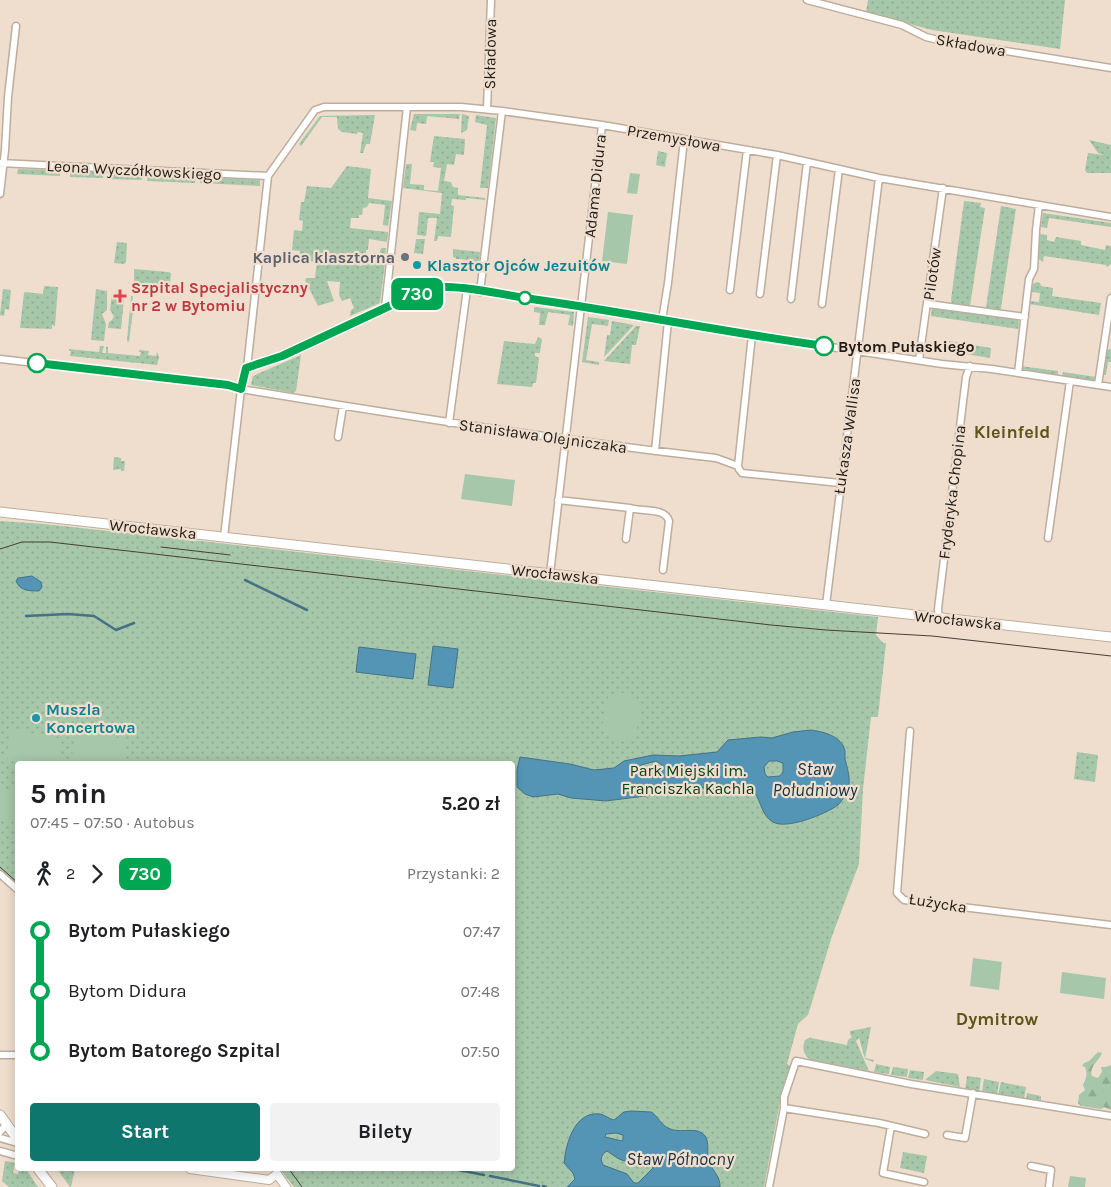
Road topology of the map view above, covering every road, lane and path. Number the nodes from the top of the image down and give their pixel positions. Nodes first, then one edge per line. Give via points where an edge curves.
1 (490, 0) edge
2 (807, 0) edge
3 (16, 26) dead end
4 (1111, 68) edge
5 (408, 107) junction
6 (488, 109) junction
7 (502, 111) junction
8 (602, 125) junction
9 (684, 140) junction
10 (747, 150) junction
11 (777, 155) junction
12 (807, 162) junction
13 (2, 163) edge
14 (838, 169) junction
15 (268, 176) junction
16 (879, 178) junction
17 (943, 188) junction
18 (0, 194) edge
19 (1039, 205) junction
20 (1111, 217) edge
21 (467, 290) junction
22 (730, 290) dead end
23 (480, 292) junction
24 (760, 294) dead end
25 (1111, 298) edge
26 (791, 299) dead end
27 (822, 304) dead end
28 (928, 304) junction
29 (582, 306) junction
30 (384, 308) junction
31 (1025, 317) junction
32 (665, 321) junction
33 (1109, 330) edge
34 (752, 335) junction
35 (858, 352) junction
36 (0, 359) edge
37 (919, 360) junction
38 (970, 366) junction
39 (246, 368) junction
40 (1018, 373) junction
41 (1070, 381) junction
42 (1098, 385) junction
43 (1111, 387) edge
44 (241, 389) junction
45 (343, 406) junction
46 (449, 423) junction
47 (338, 437) dead end
48 (566, 440) junction
49 (656, 451) junction
50 (738, 466) junction
51 (840, 483) junction
52 (558, 500) junction
53 (630, 508) junction
54 (0, 512) edge
55 (224, 537) junction
56 (1048, 538) dead end
57 (626, 539) dead end
58 (663, 570) dead end
59 (550, 574) junction
60 (826, 605) junction
61 (939, 618) junction
62 (1111, 637) edge
63 (910, 731) dead end
64 (0, 874) edge
65 (15, 887) edge
66 (1111, 925) edge
67 (0, 1055) edge
68 (15, 1055) edge
69 (973, 1094) junction
70 (784, 1108) junction
71 (1111, 1116) edge
72 (2, 1118) edge
73 (891, 1126) junction
74 (0, 1132) edge
75 (925, 1134) dead end
76 (947, 1135) dead end
77 (15, 1137) edge
78 (0, 1138) edge
79 (15, 1140) edge
80 (1031, 1166) dead end
81 (39, 1171) edge
82 (204, 1171) edge
83 (275, 1172) edge
84 (924, 1182) dead end
85 (49, 1185) edge
86 (286, 1187) edge
87 (769, 1187) edge
88 (1049, 1187) edge

1 - 6 street, Składowa
2 - 4 street, Składowa via 902,26 938,40
3 - 13 street
5 - 6 street, Przemysłowa
5 - 15 street, Przemysłowa via 324,107 315,110
5 - 30 street
6 - 7 street, Przemysłowa
7 - 8 street, Przemysłowa
7 - 23 street
8 - 9 street, Przemysłowa
8 - 29 street, Adama Didura
9 - 10 street, Przemysłowa
9 - 32 street
10 - 11 street, Przemysłowa
10 - 22 street
11 - 12 street, Przemysłowa
11 - 24 street
12 - 14 street, Przemysłowa
12 - 26 street
13 - 15 street, Leona Wyczółkowskiego
13 - 18 street
14 - 16 street, Przemysłowa
14 - 27 street
15 - 39 street
16 - 17 street, Przemysłowa
16 - 35 street, Łukasza Wallisa
17 - 19 street, Przemysłowa
17 - 28 street, Pilotów
19 - 20 street, Przemysłowa
19 - 31 street via 1034,269
21 - 23 street
21 - 30 street via 428,288
21 - 46 street
23 - 29 street
25 - 33 street
28 - 31 street
28 - 37 street, Pilotów
29 - 32 street
29 - 48 street, Adama Didura
30 - 39 street via 282,356
31 - 40 street
32 - 34 street
32 - 49 street
33 - 42 street
34 - 35 street
34 - 50 street
35 - 37 street
35 - 51 street, Łukasza Wallisa
36 - 44 street, Stanisława Olejniczaka
37 - 38 street
38 - 40 street
38 - 61 street, Fryderyka Chopina via 966,378
39 - 44 street
40 - 41 street
41 - 42 street
41 - 56 street
42 - 43 street
44 - 45 street, Stanisława Olejniczaka
44 - 55 street
45 - 46 street, Stanisława Olejniczaka
45 - 47 street
46 - 48 street, Stanisława Olejniczaka
48 - 49 street, Stanisława Olejniczaka
48 - 52 street, Adama Didura
49 - 50 street, Stanisława Olejniczaka via 716,458
50 - 51 street, Stanisława Olejniczaka via 742,473
51 - 60 street, Łukasza Wallisa
52 - 53 street
52 - 59 street, Adama Didura
53 - 57 street
53 - 58 street via 663,513 668,517
54 - 55 main road, Wrocławska
55 - 59 main road, Wrocławska
59 - 60 main road, Wrocławska
60 - 61 main road, Wrocławska
61 - 62 main road, Wrocławska
63 - 66 street, Łużycka via 897,893 904,900
64 - 65 street
67 - 68 street
69 - 70 street via 796,1061 784,1097
69 - 71 street
69 - 76 street via 965,1138
70 - 73 street
70 - 87 street
72 - 74 street via 4,1126
72 - 77 main road
73 - 75 street
73 - 84 street via 883,1173
78 - 79 street
80 - 88 street via 1050,1170
81 - 85 main road
82 - 83 street via 269,1180
83 - 86 street

